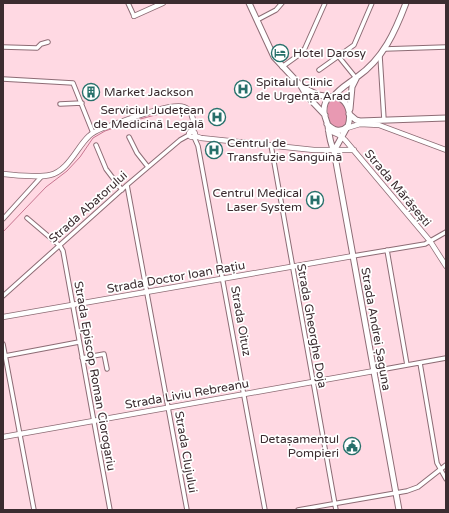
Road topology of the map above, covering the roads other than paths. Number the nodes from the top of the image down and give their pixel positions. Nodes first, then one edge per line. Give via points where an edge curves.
1 (128, 3) edge
2 (163, 3) edge
3 (249, 3) edge
4 (282, 3) edge
5 (325, 3) edge
6 (372, 3) edge
7 (406, 3) edge
8 (134, 16) joint
9 (257, 20) junction
10 (48, 42) dead end
11 (3, 47) edge
12 (446, 47) edge
13 (385, 48) junction
14 (380, 56) junction
15 (339, 57) junction
16 (282, 67) junction
17 (319, 70) dead end
18 (356, 78) junction
19 (3, 79) edge
20 (301, 86) junction
21 (332, 97) junction
22 (82, 103) junction
23 (60, 104) dead end
24 (349, 113) junction
25 (325, 115) junction
26 (446, 118) edge
27 (384, 120) junction
28 (394, 120) junction
29 (327, 124) junction
30 (347, 128) junction
31 (391, 129) junction
32 (328, 130) junction
33 (93, 133) junction
34 (193, 135) junction
35 (341, 136) junction
36 (129, 137) dead end
37 (96, 145) dead end
38 (271, 145) junction
39 (354, 150) junction
40 (446, 150) edge
41 (334, 151) junction
42 (148, 167) junction
43 (3, 174) edge
44 (42, 176) junction
45 (127, 185) junction
46 (122, 190) junction
47 (27, 218) dead end
48 (3, 219) edge
49 (446, 232) edge
50 (430, 241) junction
51 (60, 246) junction
52 (387, 250) junction
53 (353, 256) junction
54 (446, 266) edge
55 (292, 267) junction
56 (223, 279) junction
57 (147, 293) junction
58 (3, 296) edge
59 (72, 305) junction
60 (3, 317) edge
61 (79, 342) junction
62 (3, 344) edge
63 (5, 356) junction
64 (82, 358) junction
65 (446, 358) edge
66 (420, 363) junction
67 (407, 365) junction
68 (107, 369) dead end
69 (374, 371) junction
70 (312, 382) junction
71 (243, 394) junction
72 (168, 408) junction
73 (93, 421) junction
74 (19, 434) junction
75 (3, 437) edge
76 (446, 465) edge
77 (440, 469) junction
78 (446, 479) edge
79 (395, 493) junction
80 (335, 504) junction
81 (34, 510) edge
82 (110, 510) edge
83 (187, 510) edge
84 (265, 510) edge
85 (298, 510) edge
86 (336, 510) edge
87 (399, 510) edge

1 - 8 street
2 - 8 street
3 - 9 main road
4 - 9 street via 276,10
5 - 16 street via 305,48
6 - 15 street via 354,45
7 - 13 main road
9 - 16 main road via 272,53
10 - 11 street via 37,48
12 - 13 street
13 - 14 main road
14 - 18 main road
14 - 27 street
15 - 17 street
15 - 18 street
16 - 20 main road
18 - 21 main road
18 - 24 main road via 352,87
19 - 22 street via 72,82
20 - 21 main road via 318,95
20 - 25 main road
21 - 24 main road via 345,100
21 - 25 main road via 326,103
22 - 23 street
22 - 33 street
24 - 27 main road via 358,121
24 - 30 main road
25 - 29 main road
26 - 28 main road
27 - 28 main road
28 - 31 street
29 - 30 main road via 335,130
29 - 32 main road, Strada Andrei Șaguna
30 - 31 street via 360,124
30 - 35 main road
31 - 40 street
32 - 35 street, Strada Mărășești
32 - 41 main road, Strada Andrei Șaguna
33 - 34 street via 175,106 190,111 193,118
33 - 44 street via 87,137 67,164 53,174
34 - 38 street
34 - 42 street, Strada Abatorului via 180,140
34 - 56 street, Strada Oituz via 198,146
35 - 39 street, Strada Mărășești
35 - 41 main road
36 - 42 street via 136,153
37 - 46 street via 106,169
38 - 41 street
38 - 55 street, Strada Gheorghe Doja
39 - 41 street
39 - 50 street, Strada Mărășești
41 - 53 main road, Strada Andrei Șaguna
42 - 45 street, Strada Abatorului
43 - 44 street
44 - 48 street
45 - 46 street, Strada Abatorului
45 - 57 street, Strada Clujului
46 - 51 street, Strada Abatorului
47 - 51 street
49 - 50 street
50 - 52 street
50 - 54 street, Strada Mărășești
51 - 58 street, Strada Abatorului
51 - 59 street, Strada Episcop Roman Ciorogariu
52 - 53 street
52 - 67 street
53 - 55 street, Strada Doctor Ioan Rațiu
53 - 69 main road, Strada Andrei Șaguna
55 - 56 street, Strada Doctor Ioan Rațiu
55 - 70 street, Strada Gheorghe Doja
56 - 57 street, Strada Doctor Ioan Rațiu
56 - 71 street, Strada Oituz
57 - 59 street, Strada Doctor Ioan Rațiu
57 - 72 street, Strada Clujului
59 - 60 street, Strada Doctor Ioan Rațiu
59 - 61 street, Strada Episcop Roman Ciorogariu
61 - 63 street
61 - 64 street, Strada Episcop Roman Ciorogariu
62 - 63 street
63 - 74 street
64 - 68 street via 104,354
64 - 73 street, Strada Episcop Roman Ciorogariu
65 - 66 street
66 - 67 street
66 - 77 street
67 - 69 street
69 - 70 street, Strada Liviu Rebreanu
69 - 79 main road, Strada Andrei Șaguna
70 - 71 street, Strada Liviu Rebreanu
70 - 80 street, Strada Gheorghe Doja
71 - 72 street, Strada Liviu Rebreanu
71 - 84 street, Strada Oituz
72 - 73 street, Strada Liviu Rebreanu
72 - 83 street, Strada Clujului
73 - 74 street, Strada Liviu Rebreanu
73 - 82 street, Strada Episcop Roman Ciorogariu
74 - 75 street, Strada Liviu Rebreanu
74 - 81 street
76 - 77 street
77 - 78 street
77 - 79 street via 418,487
79 - 80 street
79 - 87 main road, Strada Andrei Șaguna
80 - 85 street
80 - 86 street, Strada Gheorghe Doja

